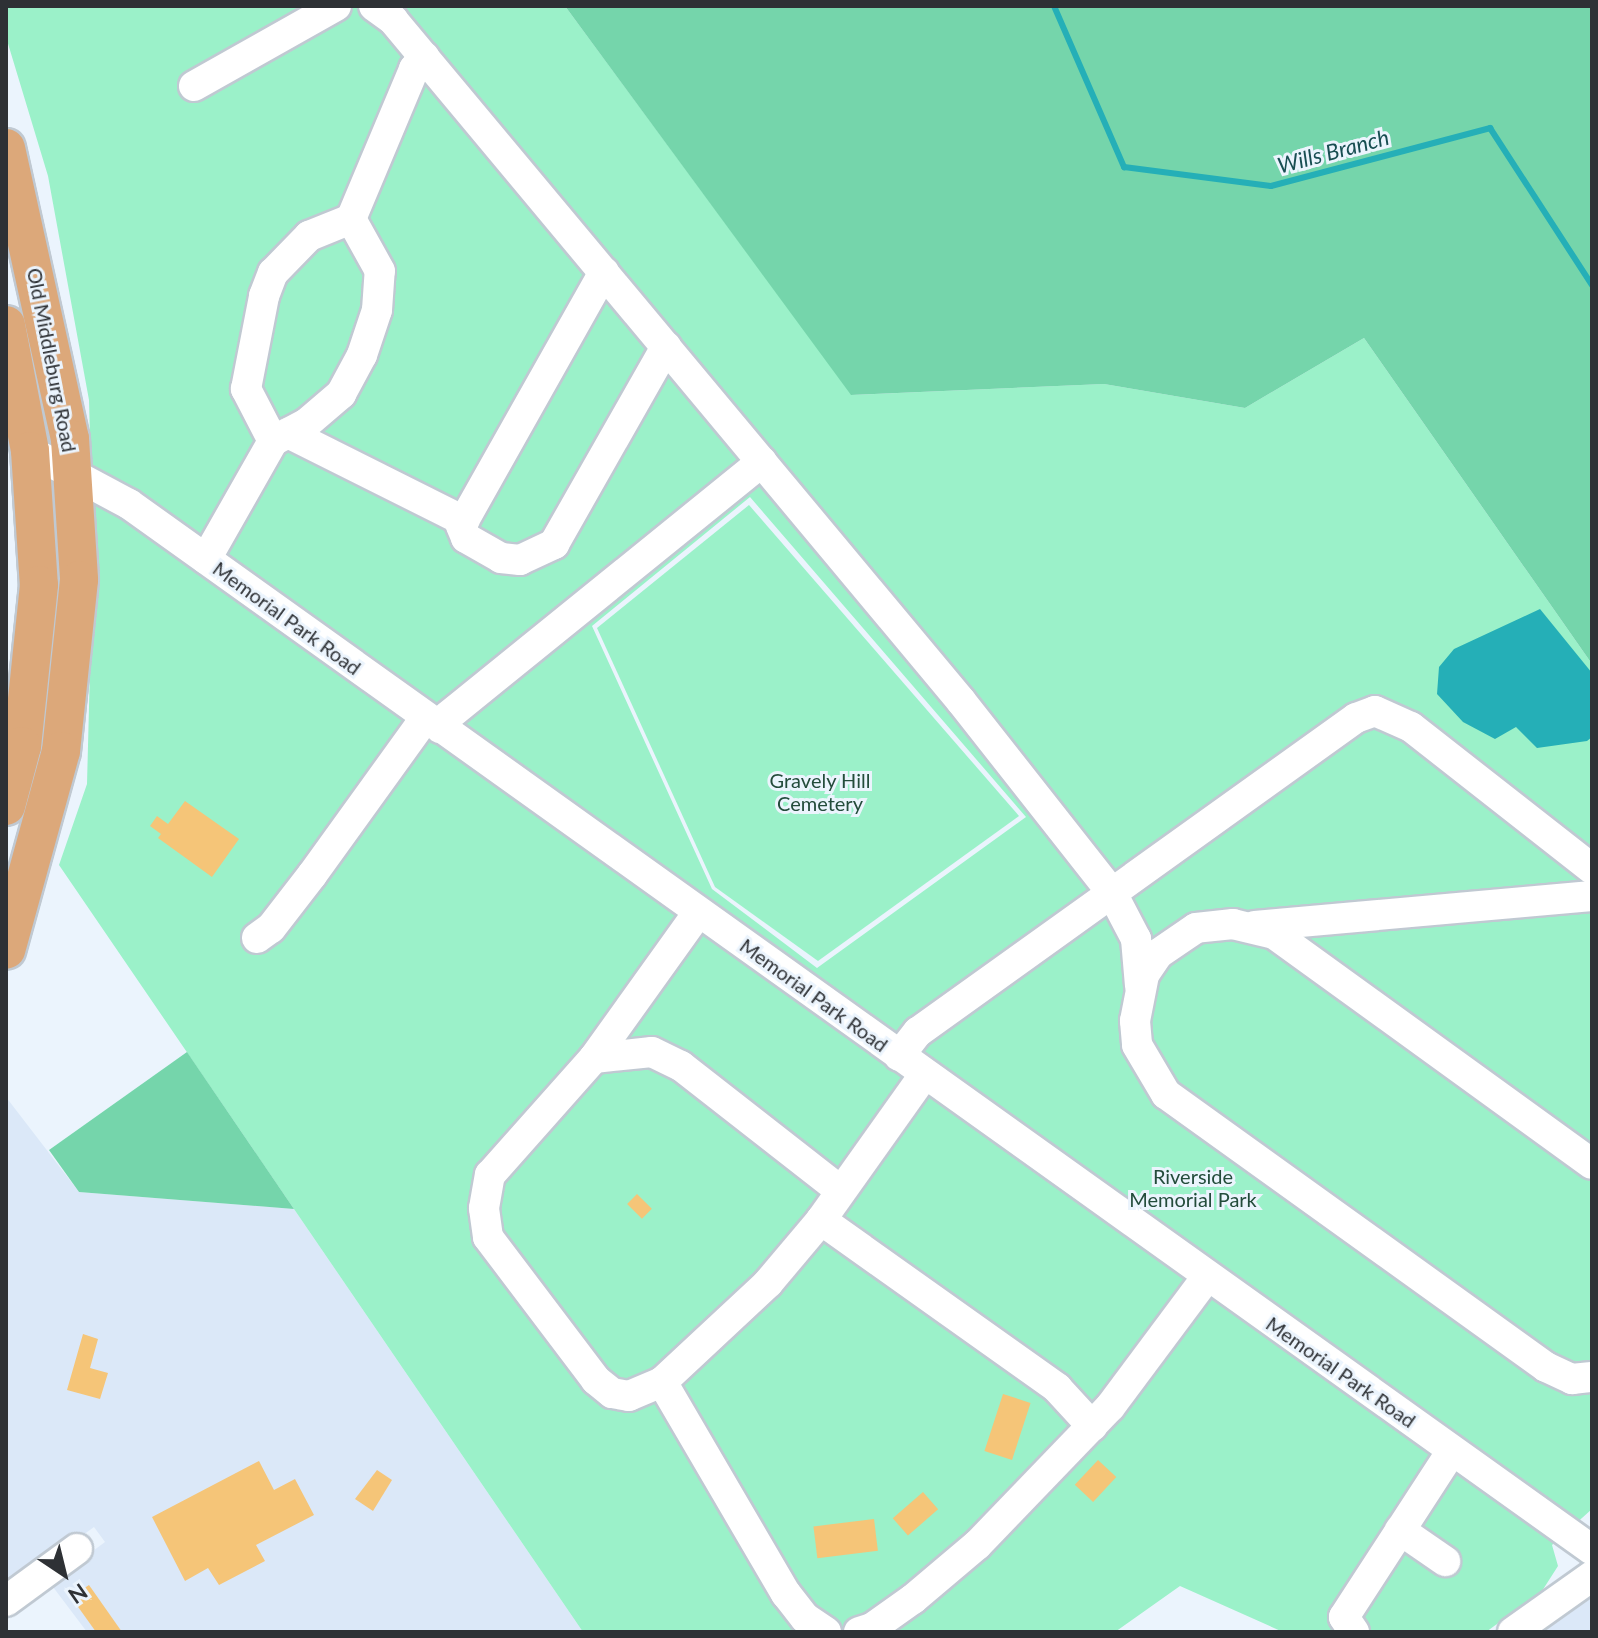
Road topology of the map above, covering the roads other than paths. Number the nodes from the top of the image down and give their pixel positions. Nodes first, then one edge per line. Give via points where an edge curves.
1 (336, 6) edge
2 (374, 6) edge
3 (424, 57) junction
4 (194, 86) dead end
5 (6, 148) edge
6 (351, 219) junction
7 (604, 272) junction
8 (6, 325) edge
9 (666, 347) junction
10 (280, 437) junction
11 (30, 451) junction
12 (762, 462) junction
13 (72, 475) junction
14 (464, 521) junction
15 (206, 559) junction
16 (433, 723) junction
17 (54, 779) junction
18 (8, 792) edge
19 (1592, 869) edge
20 (1592, 896) edge
21 (1119, 905) junction
22 (698, 913) junction
23 (1253, 926) junction
24 (1196, 928) junction
25 (257, 938) dead end
26 (6, 950) edge
27 (1140, 986) junction
28 (899, 1056) junction
29 (594, 1058) junction
30 (924, 1075) junction
31 (1592, 1164) edge
32 (841, 1191) junction
33 (821, 1220) junction
34 (1207, 1277) junction
35 (1592, 1377) edge
36 (662, 1382) junction
37 (1092, 1426) junction
38 (1452, 1451) junction
39 (1400, 1530) junction
40 (77, 1549) dead end
41 (1592, 1550) edge
42 (1445, 1561) dead end
43 (1592, 1576) edge
44 (6, 1601) edge
45 (826, 1632) edge
46 (859, 1632) edge
47 (1354, 1632) edge
48 (1513, 1632) edge

1 - 4 street
2 - 3 street
3 - 6 street via 414,69
3 - 7 street
5 - 13 main road, Old Middleburg Road via 45,311
6 - 10 street via 380,271 377,310 341,394
6 - 10 street via 309,236 273,273 264,296 246,389
7 - 9 street
7 - 14 street
8 - 11 main road, Old Middleburg Road
9 - 12 street
9 - 14 street via 554,544 520,560 501,558 466,538
10 - 14 street
10 - 15 street
11 - 13 street, Memorial Park Road
11 - 18 main road, Old Middleburg Road via 39,585 22,746
12 - 16 street
12 - 21 street
13 - 15 street, Memorial Park Road via 129,504
13 - 17 main road, Old Middleburg Road via 79,580
15 - 16 street, Memorial Park Road
16 - 22 street, Memorial Park Road
16 - 25 street
17 - 18 street
17 - 26 main road, Old Middleburg Road
19 - 21 street via 1411,727 1375,711 1356,718
20 - 23 street
21 - 24 street via 1143,924
21 - 27 street via 1136,939
21 - 28 street via 918,1032
22 - 28 street, Memorial Park Road
22 - 29 street
23 - 24 street
23 - 31 street via 1274,934
24 - 27 street via 1158,954
27 - 35 street via 1137,1045 1166,1094 1546,1367 1572,1379
28 - 30 street, Memorial Park Road
29 - 32 street via 652,1052 681,1066
29 - 36 street via 490,1175 484,1208 488,1237 604,1386 629,1396
30 - 32 street
30 - 34 street, Memorial Park Road
32 - 33 street
33 - 36 street via 758,1293
33 - 37 street via 1057,1388
34 - 37 street
34 - 38 street, Memorial Park Road
36 - 45 street via 786,1594 805,1618
37 - 46 street via 977,1545 913,1599
38 - 39 street
38 - 41 street, Memorial Park Road
39 - 42 street
39 - 47 street via 1344,1617
40 - 44 street
43 - 48 street

